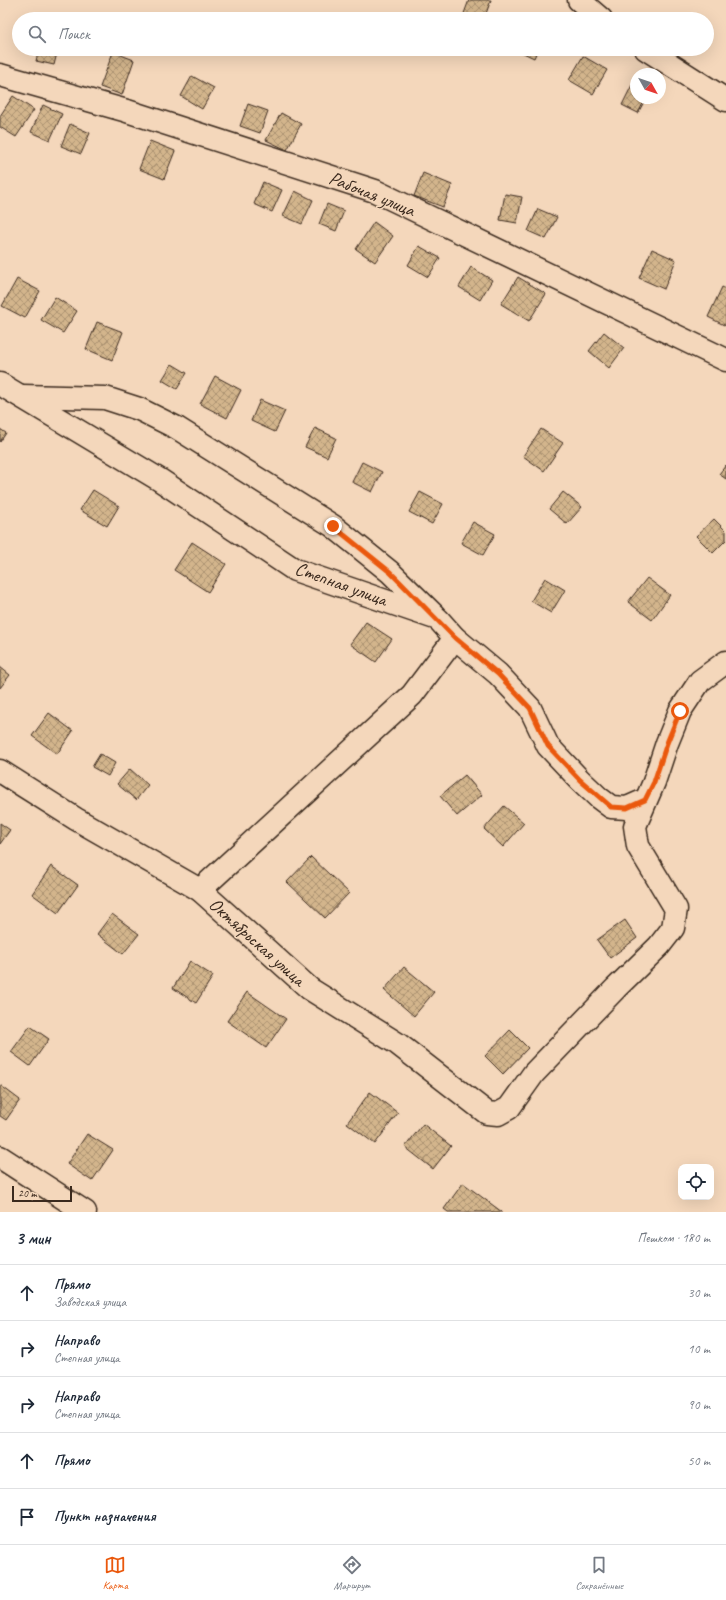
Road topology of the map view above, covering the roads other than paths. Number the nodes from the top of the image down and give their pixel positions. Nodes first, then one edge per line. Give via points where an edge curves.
1 (579, 0) edge
2 (593, 12) edge
3 (657, 56) edge
4 (0, 75) edge
5 (726, 100) edge
6 (726, 360) edge
7 (0, 384) edge
8 (21, 396) junction
9 (438, 619) junction
10 (455, 638) junction
11 (726, 662) edge
12 (0, 771) edge
13 (645, 800) junction
14 (200, 890) junction
15 (0, 1157) edge
16 (85, 1212) edge

1 - 2 street
3 - 5 street
4 - 6 street, Рабочая улица via 127,112 376,191
7 - 8 street, Степная улица
8 - 9 street, Степная улица via 160,480 295,570
8 - 9 street via 105,398 139,409 177,428 333,526 390,572
9 - 10 street, Степная улица
10 - 13 street, Степная улица via 498,674 530,708 548,746 599,798 611,807 627,808
10 - 14 street via 412,695
11 - 13 street via 700,681 680,711
12 - 14 street, Октябрьская улица via 76,819
13 - 14 street, Октябрьская улица via 635,826 638,846 676,909 673,928 534,1073 508,1108 498,1114 487,1113 398,1044 310,988
15 - 16 street

